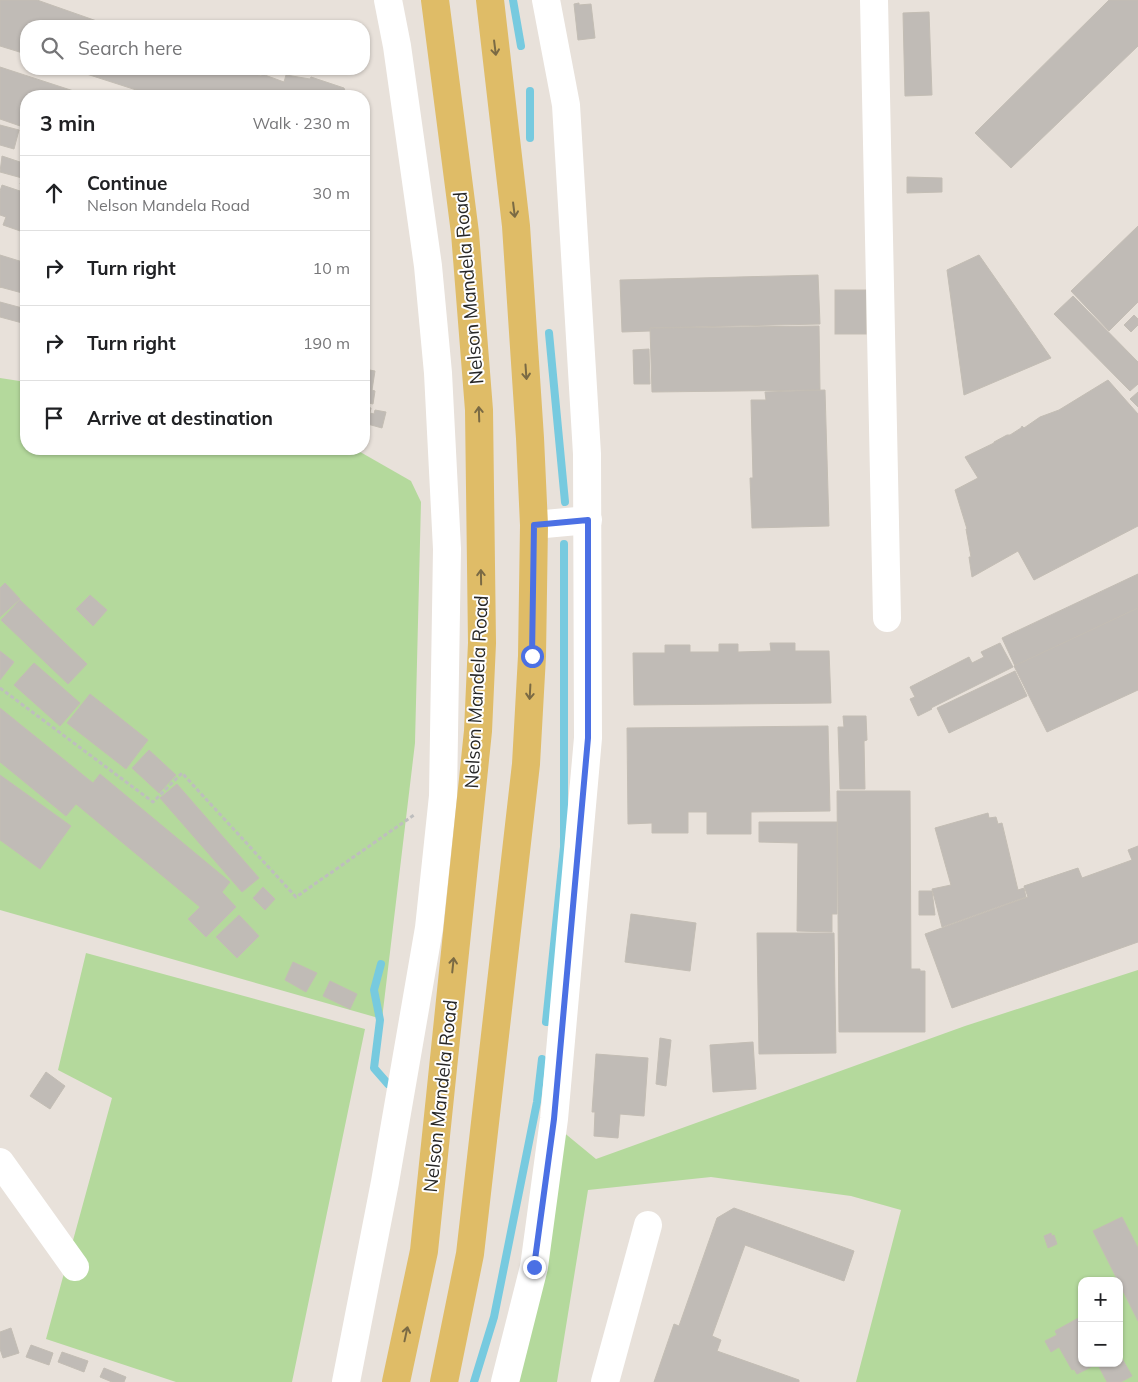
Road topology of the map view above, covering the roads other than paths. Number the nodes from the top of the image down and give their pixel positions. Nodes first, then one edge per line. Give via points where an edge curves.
1 (388, 0) edge
2 (435, 0) edge
3 (490, 0) edge
4 (546, 0) edge
5 (874, 0) edge
6 (588, 520) junction
7 (534, 525) junction
8 (887, 618) dead end
9 (0, 1162) edge
10 (648, 1225) dead end
11 (74, 1267) dead end
12 (346, 1382) edge
13 (396, 1382) edge
14 (444, 1382) edge
15 (505, 1382) edge
16 (605, 1382) edge

1 - 12 lane via 428,266 438,373 447,549 442,796 429,928
13 -> 2 main road, Nelson Mandela Road via 424,1251 478,731 482,643 479,410 465,232
3 -> 7 main road via 516,226
4 - 6 lane via 566,106 587,454
5 - 8 lane
6 - 7 lane
6 - 15 lane via 588,738 554,1119 534,1267
7 -> 14 main road via 526,764 470,1254
9 - 11 lane
10 - 16 lane

